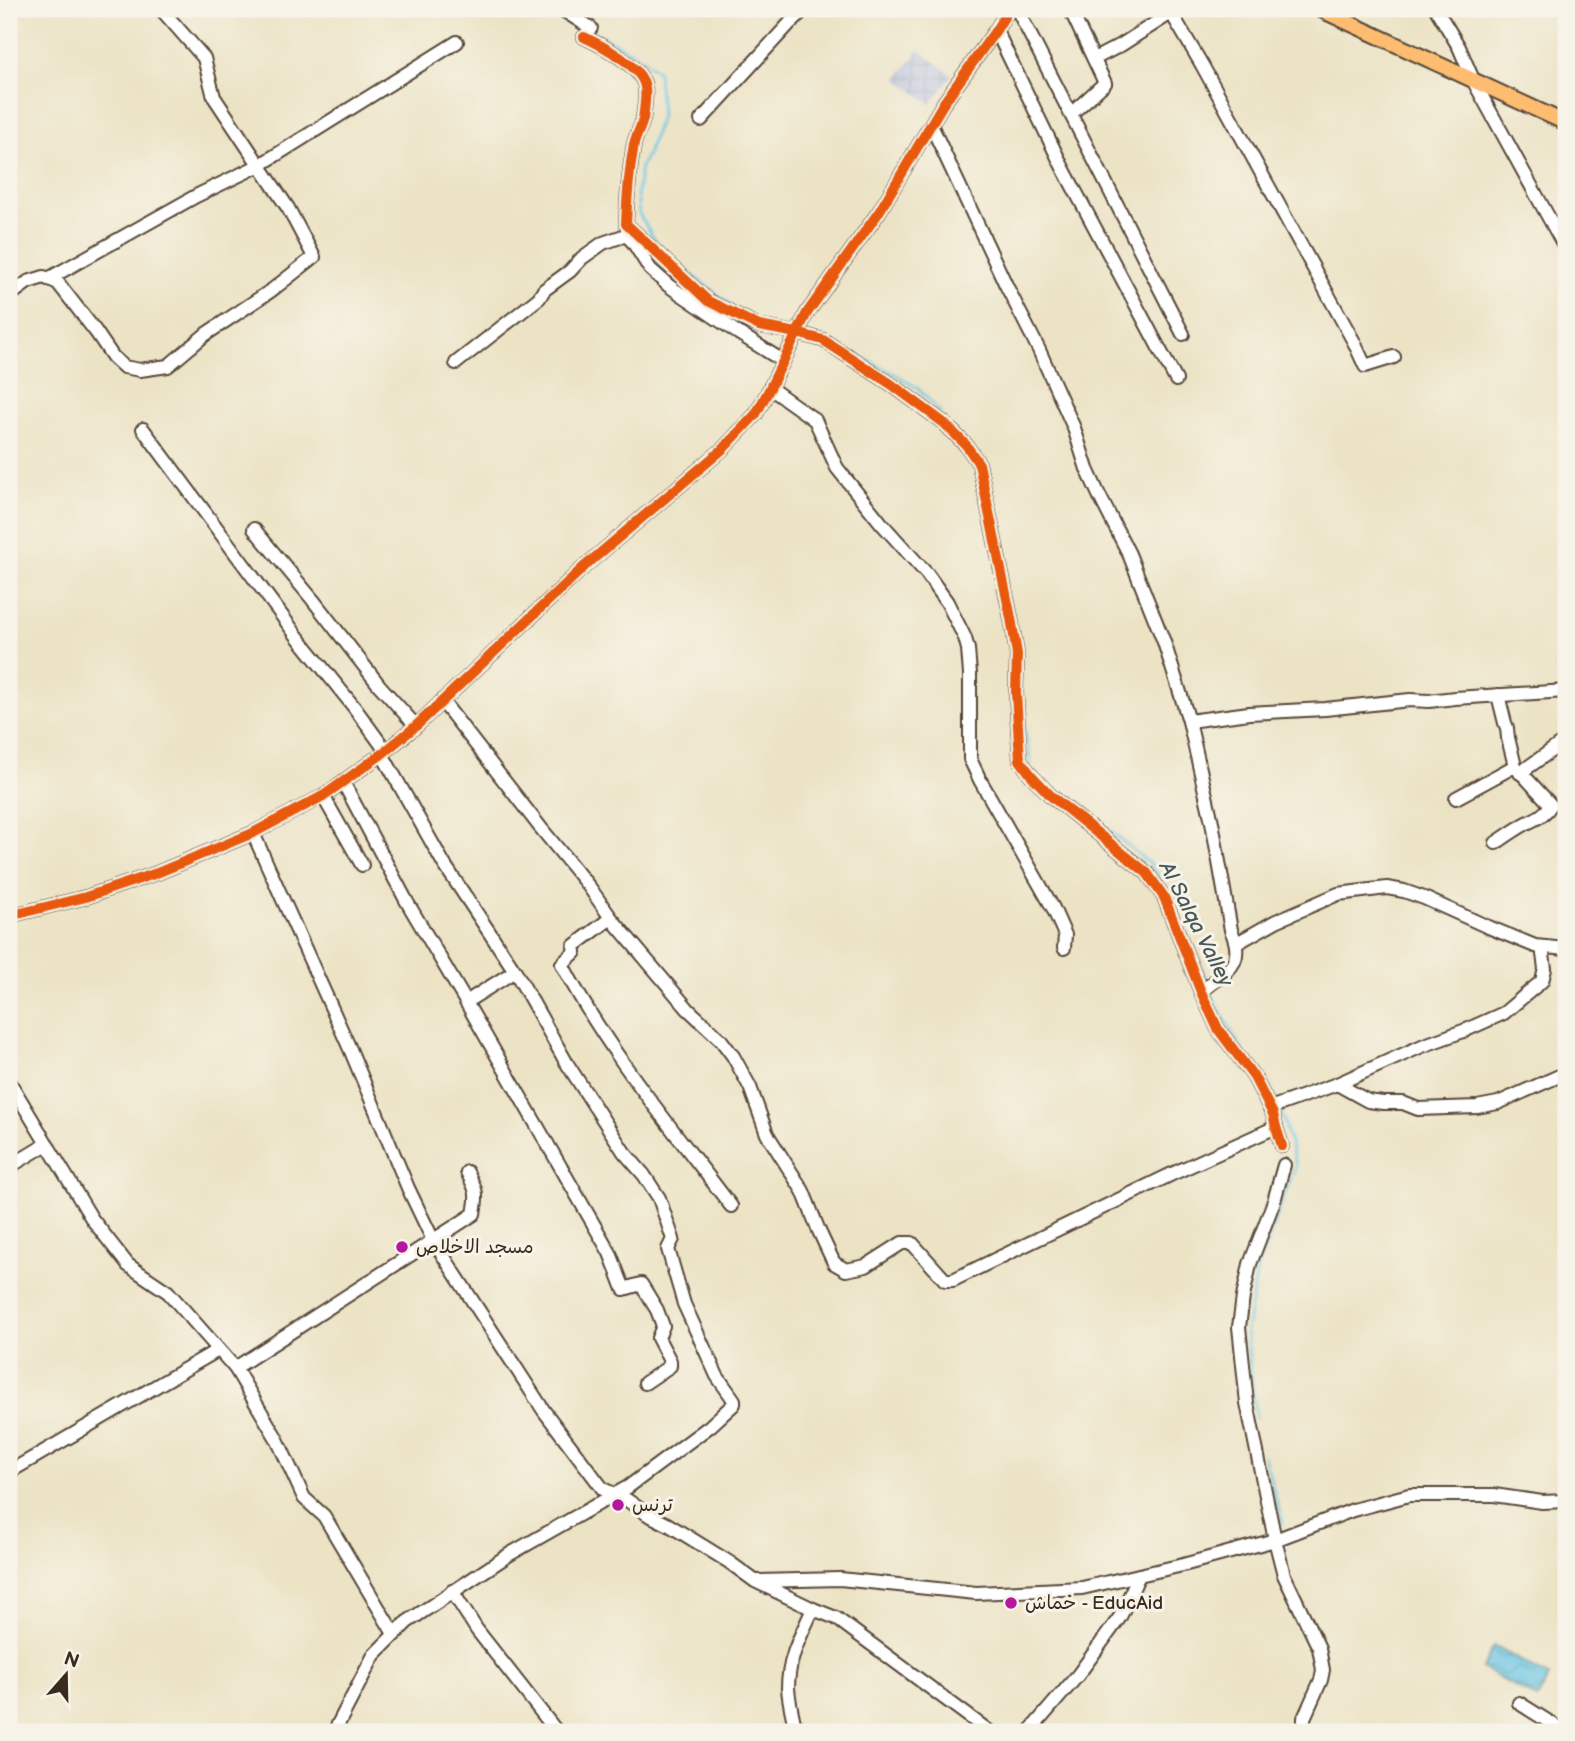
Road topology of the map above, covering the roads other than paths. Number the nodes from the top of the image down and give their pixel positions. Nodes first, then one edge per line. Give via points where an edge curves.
1 (161, 9) edge
2 (561, 9) edge
3 (805, 9) edge
4 (1009, 9) edge
5 (1017, 9) edge
6 (1070, 9) edge
7 (1318, 9) edge
8 (1436, 9) edge
9 (1170, 11) edge
10 (996, 30) junction
11 (457, 42) dead end
12 (1094, 59) junction
13 (1474, 82) junction
14 (1071, 114) junction
15 (701, 120) dead end
16 (1566, 123) edge
17 (930, 125) junction
18 (260, 165) junction
19 (1566, 249) edge
20 (48, 279) junction
21 (9, 296) edge
22 (797, 333) junction
23 (1183, 334) dead end
24 (1394, 358) dead end
25 (783, 361) junction
26 (456, 363) dead end
27 (1176, 380) dead end
28 (770, 388) junction
29 (144, 429) dead end
30 (254, 529) dead end
31 (1566, 691) edge
32 (1498, 695) junction
33 (442, 701) junction
34 (1189, 721) junction
35 (416, 726) junction
36 (1566, 740) edge
37 (384, 753) junction
38 (1517, 769) junction
39 (343, 782) junction
40 (323, 796) junction
41 (1456, 798) dead end
42 (253, 833) junction
43 (1496, 843) dead end
44 (362, 865) dead end
45 (9, 916) edge
46 (611, 918) junction
47 (1237, 943) junction
48 (1542, 947) junction
49 (1064, 948) dead end
50 (1566, 949) edge
51 (515, 971) junction
52 (1201, 992) junction
53 (466, 1002) junction
54 (1566, 1073) edge
55 (9, 1081) edge
56 (1337, 1084) junction
57 (1270, 1108) junction
58 (1276, 1127) junction
59 (47, 1144) junction
60 (1282, 1146) dead end
61 (1284, 1165) dead end
62 (9, 1167) edge
63 (467, 1172) dead end
64 (731, 1206) dead end
65 (433, 1240) junction
66 (218, 1350) junction
67 (234, 1368) junction
68 (645, 1383) dead end
69 (9, 1472) edge
70 (614, 1495) junction
71 (1566, 1501) edge
72 (1275, 1540) junction
73 (1139, 1575) junction
74 (755, 1581) junction
75 (452, 1591) junction
76 (813, 1609) junction
77 (394, 1634) junction
78 (1519, 1703) dead end
79 (334, 1732) edge
80 (557, 1732) edge
81 (796, 1732) edge
82 (990, 1732) edge
83 (1029, 1732) edge
84 (1304, 1732) edge
85 (1565, 1732) edge

1 - 18 street via 204,58 214,97
2 - 22 street via 623,59 645,85 643,119 627,184 626,225 708,301 759,326
3 - 15 street
4 - 10 street
5 - 14 street
6 - 12 street
7 - 13 main road
8 - 13 street
9 - 12 street
9 - 24 street via 1365,366
10 - 17 street
10 - 27 street via 1062,166
11 - 18 street
12 - 14 street via 1105,83
13 - 16 main road
13 - 19 street
14 - 23 street
17 - 22 street via 879,212
17 - 34 street via 1039,350 1087,469 1129,554
18 - 20 street
18 - 20 street via 314,257 168,366 124,367 58,283
20 - 21 street via 28,282
22 - 25 street
22 - 52 street via 823,340 891,384 944,423 979,464 1017,654 1020,760 1051,796 1147,873 1164,897
25 - 26 street via 669,286 625,235 582,257 539,298
25 - 28 street
28 - 33 street via 756,414 723,449 593,558
28 - 49 street via 814,420 837,468 947,602 968,649 970,760 1053,908 1065,934
29 - 37 street
30 - 35 street
31 - 32 street
32 - 34 street
32 - 38 street
33 - 35 street
33 - 46 street
34 - 47 street
35 - 37 street
36 - 38 street
37 - 39 street
37 - 51 street via 444,864
38 - 41 street
38 - 43 street via 1544,796 1550,809
39 - 40 street
39 - 53 street
40 - 42 street
40 - 44 street
42 - 45 street via 110,889
42 - 65 street
46 - 58 street via 733,1056 750,1087 766,1134 803,1191 834,1263 846,1270 866,1266 902,1243 912,1243 945,1280 953,1280
46 - 64 street via 574,946 575,953 562,964 621,1059
47 - 48 street via 1338,894 1387,888 1424,898
47 - 52 street via 1238,955 1230,969
48 - 50 street
48 - 56 street via 1542,981 1504,1013
51 - 53 street
51 - 70 street via 573,1073 659,1198 673,1240 668,1249 684,1304 717,1376 734,1400 710,1426
52 - 57 street via 1218,1029 1254,1077
53 - 68 street via 610,1253 625,1289 641,1283 657,1310 663,1326 658,1338 670,1366
54 - 56 street via 1498,1103 1476,1107 1418,1109 1403,1103 1368,1101
55 - 59 street
56 - 57 street
57 - 58 street
58 - 60 street
59 - 62 street
59 - 66 street via 92,1219 128,1265 168,1292
61 - 72 street via 1250,1264 1239,1327 1247,1403
63 - 65 street via 476,1189 474,1214
65 - 67 street
65 - 70 street via 544,1411 603,1489
66 - 67 street
66 - 69 street
67 - 77 street via 277,1439 304,1498 324,1516
70 - 74 street
70 - 75 street
71 - 72 street via 1409,1495 1353,1510
72 - 73 street
72 - 84 street via 1284,1575 1319,1648 1323,1670 1304,1718
73 - 74 street via 1082,1588 976,1593 840,1579
73 - 83 street via 1120,1617
74 - 76 street
75 - 77 street
75 - 80 street
76 - 81 street via 790,1671
76 - 82 street via 836,1618
77 - 79 street via 374,1655
78 - 85 street

